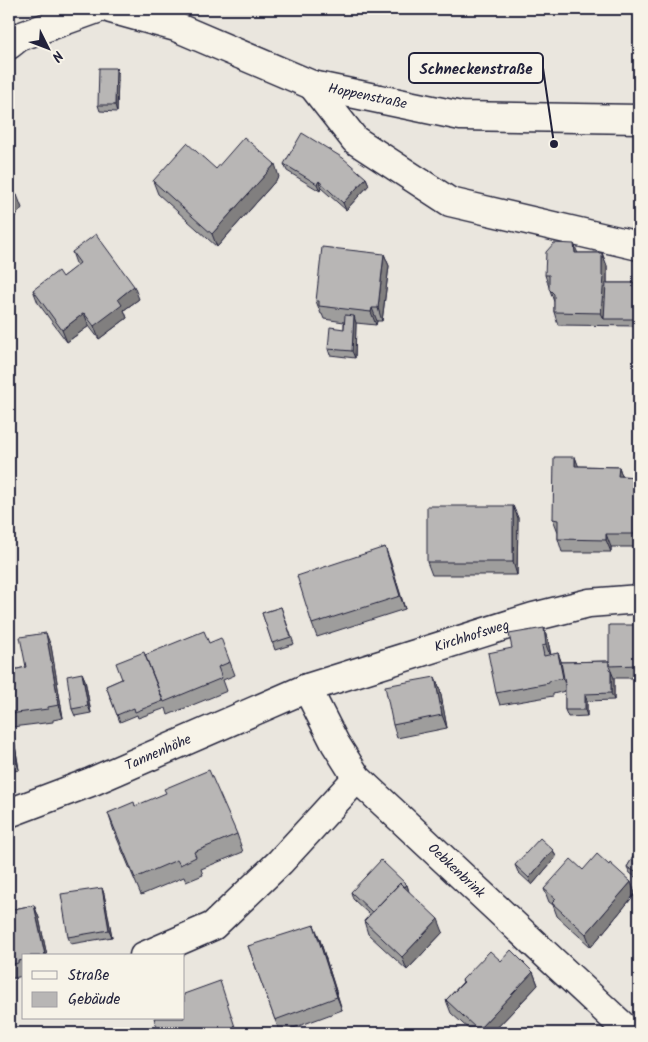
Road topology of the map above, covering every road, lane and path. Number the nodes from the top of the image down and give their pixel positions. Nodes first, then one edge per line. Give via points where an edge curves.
1 (97, 9) edge
2 (112, 9) edge
3 (9, 45) edge
4 (312, 84) junction
5 (639, 119) edge
6 (639, 246) edge
7 (639, 599) edge
8 (307, 688) junction
9 (357, 778) junction
10 (9, 813) edge
11 (149, 954) edge
12 (630, 1033) edge

1 - 3 street via 19,37
2 - 4 street, Hoppenstraße via 176,27
4 - 5 street, Hoppenstraße via 461,116
4 - 6 street via 355,140 450,202
7 - 8 street, Kirchhofsweg via 589,603 533,617
8 - 9 street, Oebkenbrink
8 - 10 street, Tannenhöhe via 91,782
9 - 11 street via 280,862 213,926
9 - 12 street, Oebkenbrink

